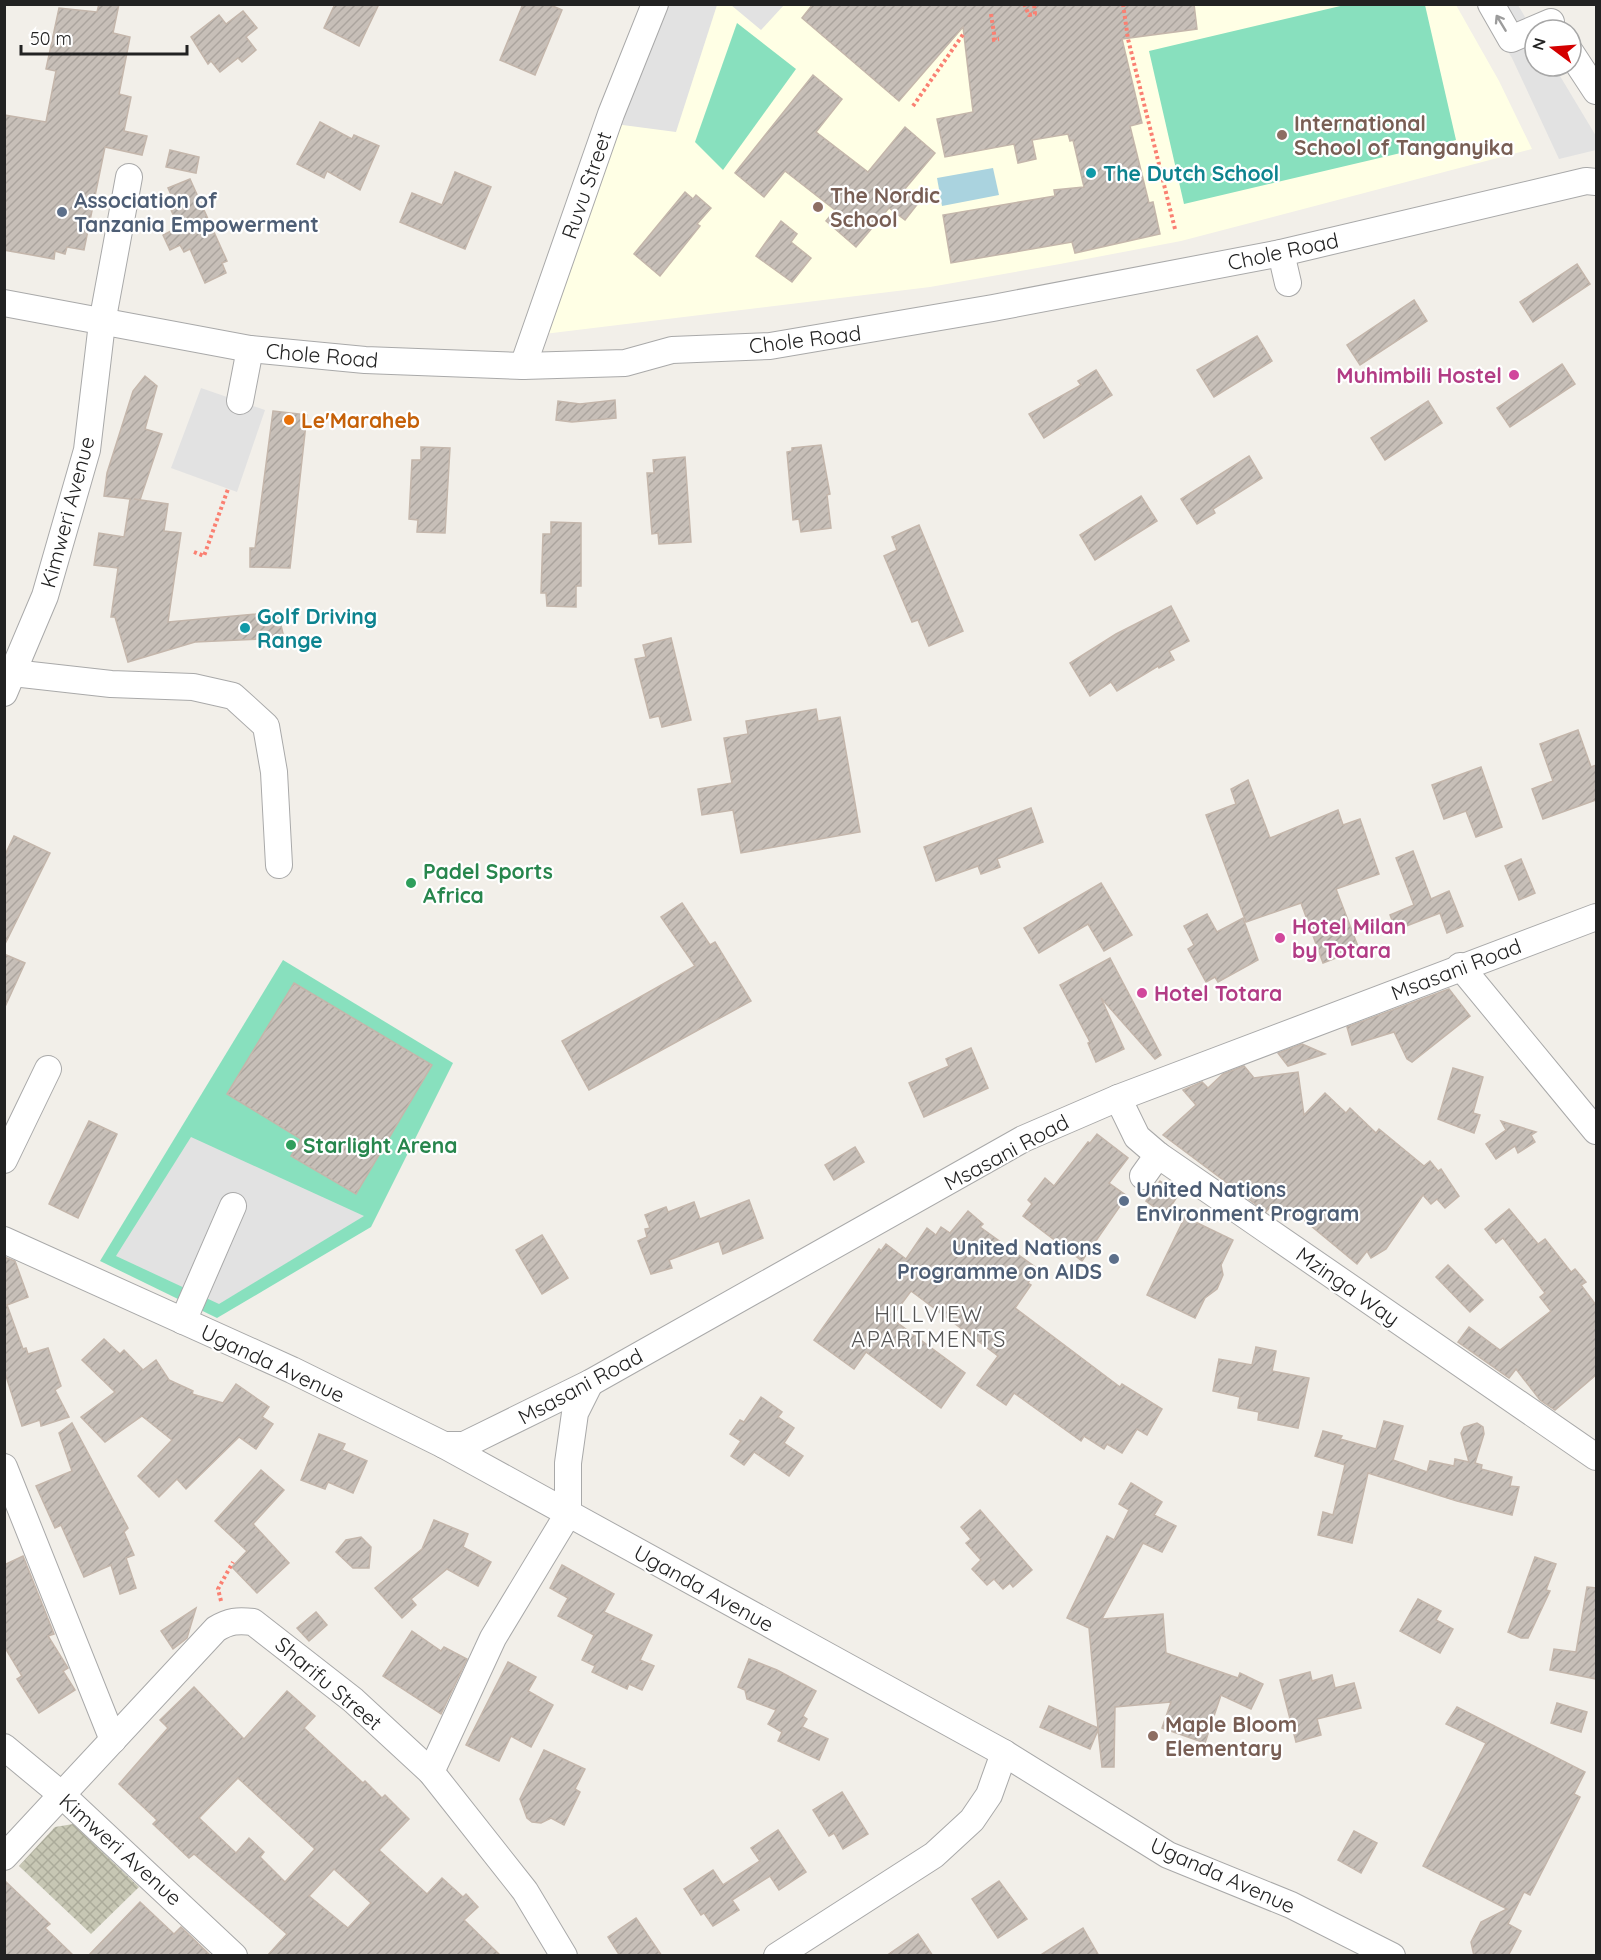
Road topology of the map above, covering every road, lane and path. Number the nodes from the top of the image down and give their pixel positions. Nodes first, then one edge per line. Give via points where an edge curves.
1 (655, 4) edge
2 (1024, 4) edge
3 (1034, 4) edge
4 (1123, 4) edge
5 (1491, 4) edge
6 (991, 14) dead end
7 (964, 33) dead end
8 (1523, 33) edge
9 (995, 39) dead end
10 (1583, 71) edge
11 (1596, 91) edge
12 (913, 106) dead end
13 (129, 177) dead end
14 (1596, 182) edge
15 (1175, 229) dead end
16 (1281, 252) junction
17 (1288, 283) dead end
18 (4, 303) edge
19 (102, 323) junction
20 (250, 349) junction
21 (523, 366) junction
22 (240, 401) dead end
23 (228, 489) dead end
24 (194, 552) dead end
25 (9, 683) edge
26 (279, 865) dead end
27 (1596, 917) edge
28 (1460, 966) junction
29 (48, 1069) dead end
30 (1118, 1098) junction
31 (1596, 1131) edge
32 (1158, 1155) junction
33 (4, 1160) edge
34 (1143, 1176) dead end
35 (233, 1206) dead end
36 (4, 1240) edge
37 (183, 1321) junction
38 (590, 1383) junction
39 (444, 1445) junction
40 (1596, 1457) edge
41 (4, 1467) edge
42 (568, 1514) junction
43 (233, 1562) dead end
44 (227, 1622) junction
45 (113, 1740) junction
46 (4, 1747) edge
47 (1004, 1753) junction
48 (430, 1772) junction
49 (62, 1795) junction
50 (4, 1857) edge
51 (234, 1956) edge
52 (564, 1956) edge
53 (777, 1956) edge
54 (1392, 1956) edge

1 - 21 street, Ruvu Street via 611,114
2 - 3 path via 1029,15 1035,14
4 - 15 path via 1128,39
8 -> 5 street via 1511,39
6 - 9 path
7 - 12 path
10 - 11 street
13 - 19 street, Kimweri Avenue
14 - 16 street, Chole Road
16 - 17 street
16 - 21 street, Chole Road via 770,346 672,350 625,363
18 - 19 street, Chole Road
19 - 20 street, Chole Road
19 - 25 street, Kimweri Avenue via 87,450 45,596
20 - 21 street, Chole Road via 365,360
20 - 22 street
23 - 24 path via 204,556
25 - 26 street via 193,687 233,696 266,726 274,772
27 - 28 street, Msasani Road
28 - 30 street, Msasani Road
28 - 31 street
29 - 33 street
30 - 32 street, Mzinga Way via 1137,1137
30 - 38 street, Msasani Road via 1023,1139
32 - 34 street
32 - 40 street, Mzinga Way
35 - 37 street
36 - 37 street, Uganda Avenue
37 - 39 street, Uganda Avenue
38 - 39 street, Msasani Road via 464,1445
38 - 42 street via 575,1413 568,1463
39 - 42 street, Uganda Avenue
41 - 45 street
42 - 47 street, Uganda Avenue
42 - 48 street via 493,1638
43 - 44 path via 218,1589
44 - 45 street via 216,1629
44 - 48 street, Sharifu Street via 246,1621 264,1629 353,1700
45 - 49 street
46 - 49 street, Kimweri Avenue
47 - 53 street via 989,1795 972,1820 934,1855
47 - 54 street, Uganda Avenue via 1168,1855 1291,1905
48 - 52 street, Sharifu Street via 525,1891
49 - 50 street
49 - 51 street, Kimweri Avenue

